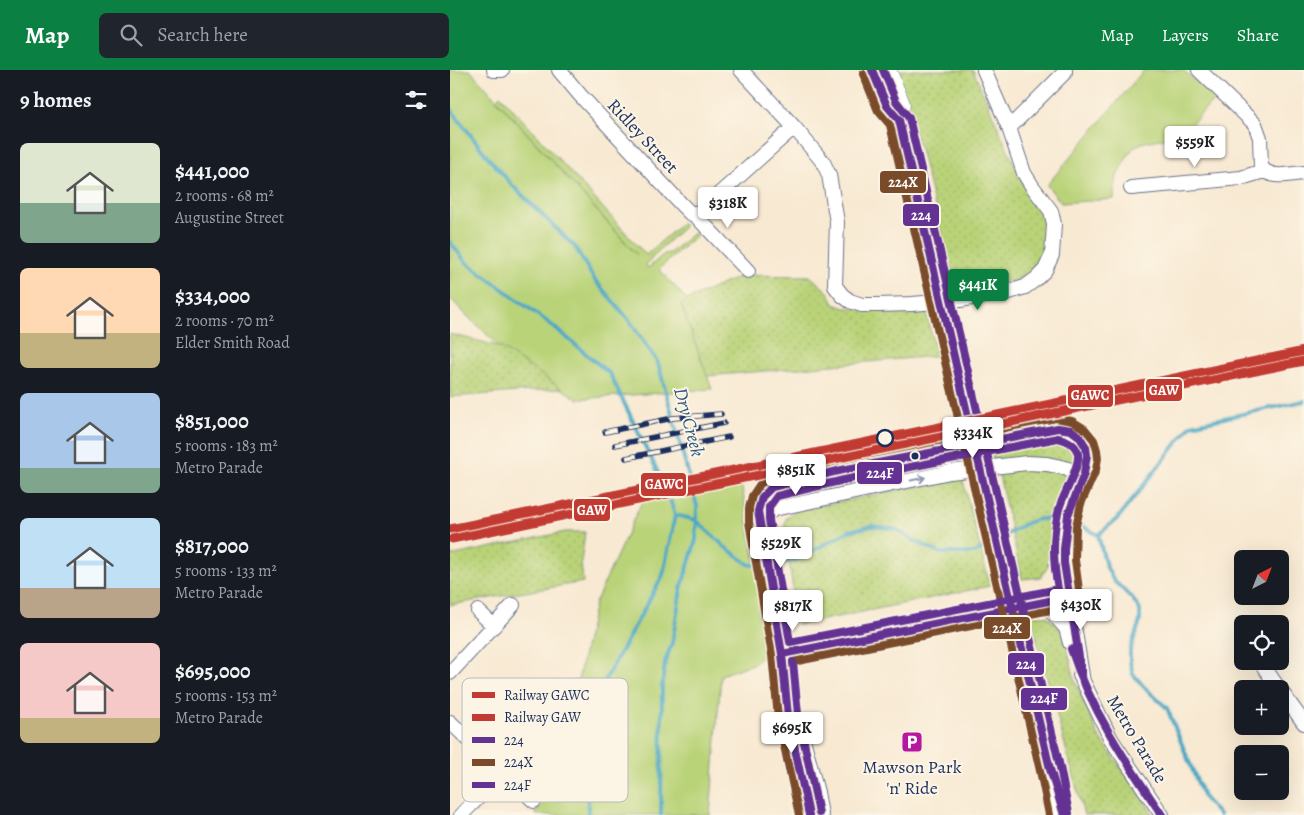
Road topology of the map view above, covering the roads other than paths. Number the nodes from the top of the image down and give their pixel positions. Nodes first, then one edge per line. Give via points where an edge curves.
1 (494, 70) edge
2 (502, 70) edge
3 (559, 70) edge
4 (741, 70) edge
5 (872, 70) edge
6 (887, 70) edge
7 (984, 70) edge
8 (1065, 70) edge
9 (1199, 70) edge
10 (899, 120) junction
11 (794, 127) junction
12 (1009, 128) junction
13 (1264, 171) junction
14 (1304, 173) edge
15 (1131, 188) dead end
16 (690, 213) junction
17 (748, 271) dead end
18 (1077, 488) junction
19 (760, 527) junction
20 (1043, 602) dead end
21 (513, 605) dead end
22 (478, 611) dead end
23 (494, 626) junction
24 (450, 673) edge
25 (1083, 682) junction
26 (786, 686) junction
27 (1289, 702) edge
28 (450, 722) edge
29 (1304, 723) edge
30 (462, 734) edge
31 (1050, 768) junction
32 (473, 802) edge
33 (461, 815) edge
34 (809, 815) edge
35 (821, 815) edge
36 (1059, 815) edge
37 (1064, 815) edge
38 (1162, 815) edge

1 - 2 street
3 - 16 street, Ridley Street
4 - 11 street
5 - 10 main road via 886,106
6 - 10 main road via 901,104
7 - 12 street
8 - 12 street
9 - 13 street via 1255,124
10 - 31 main road, bridge
11 - 12 street via 823,162 830,176 837,222 835,286 850,301 862,305 960,300 1009,292 1025,287 1045,270 1052,255 1054,224 1051,211 1024,173
11 - 16 street via 698,213
13 - 14 street via 1274,176
13 - 15 street via 1241,178
16 - 17 street, Ridley Street
19 -> 18 street via 765,516 774,509 950,472 1027,463 1047,464 1076,474
18 - 19 street, Metro Parade via 1088,459 1088,450 1077,434 1068,428 1058,428 842,470 772,487 760,500
18 - 25 street, Metro Parade via 1069,510 1064,543 1066,578
19 - 26 street
20 - 25 street, Metro Parade via 1066,628
21 - 23 street
22 - 23 street
23 - 24 street
25 - 38 street, Metro Parade via 1112,739
26 - 34 street via 788,716
26 - 35 street via 796,713
27 - 29 street
28 - 30 street
31 - 36 main road
31 - 37 main road
32 - 33 street

